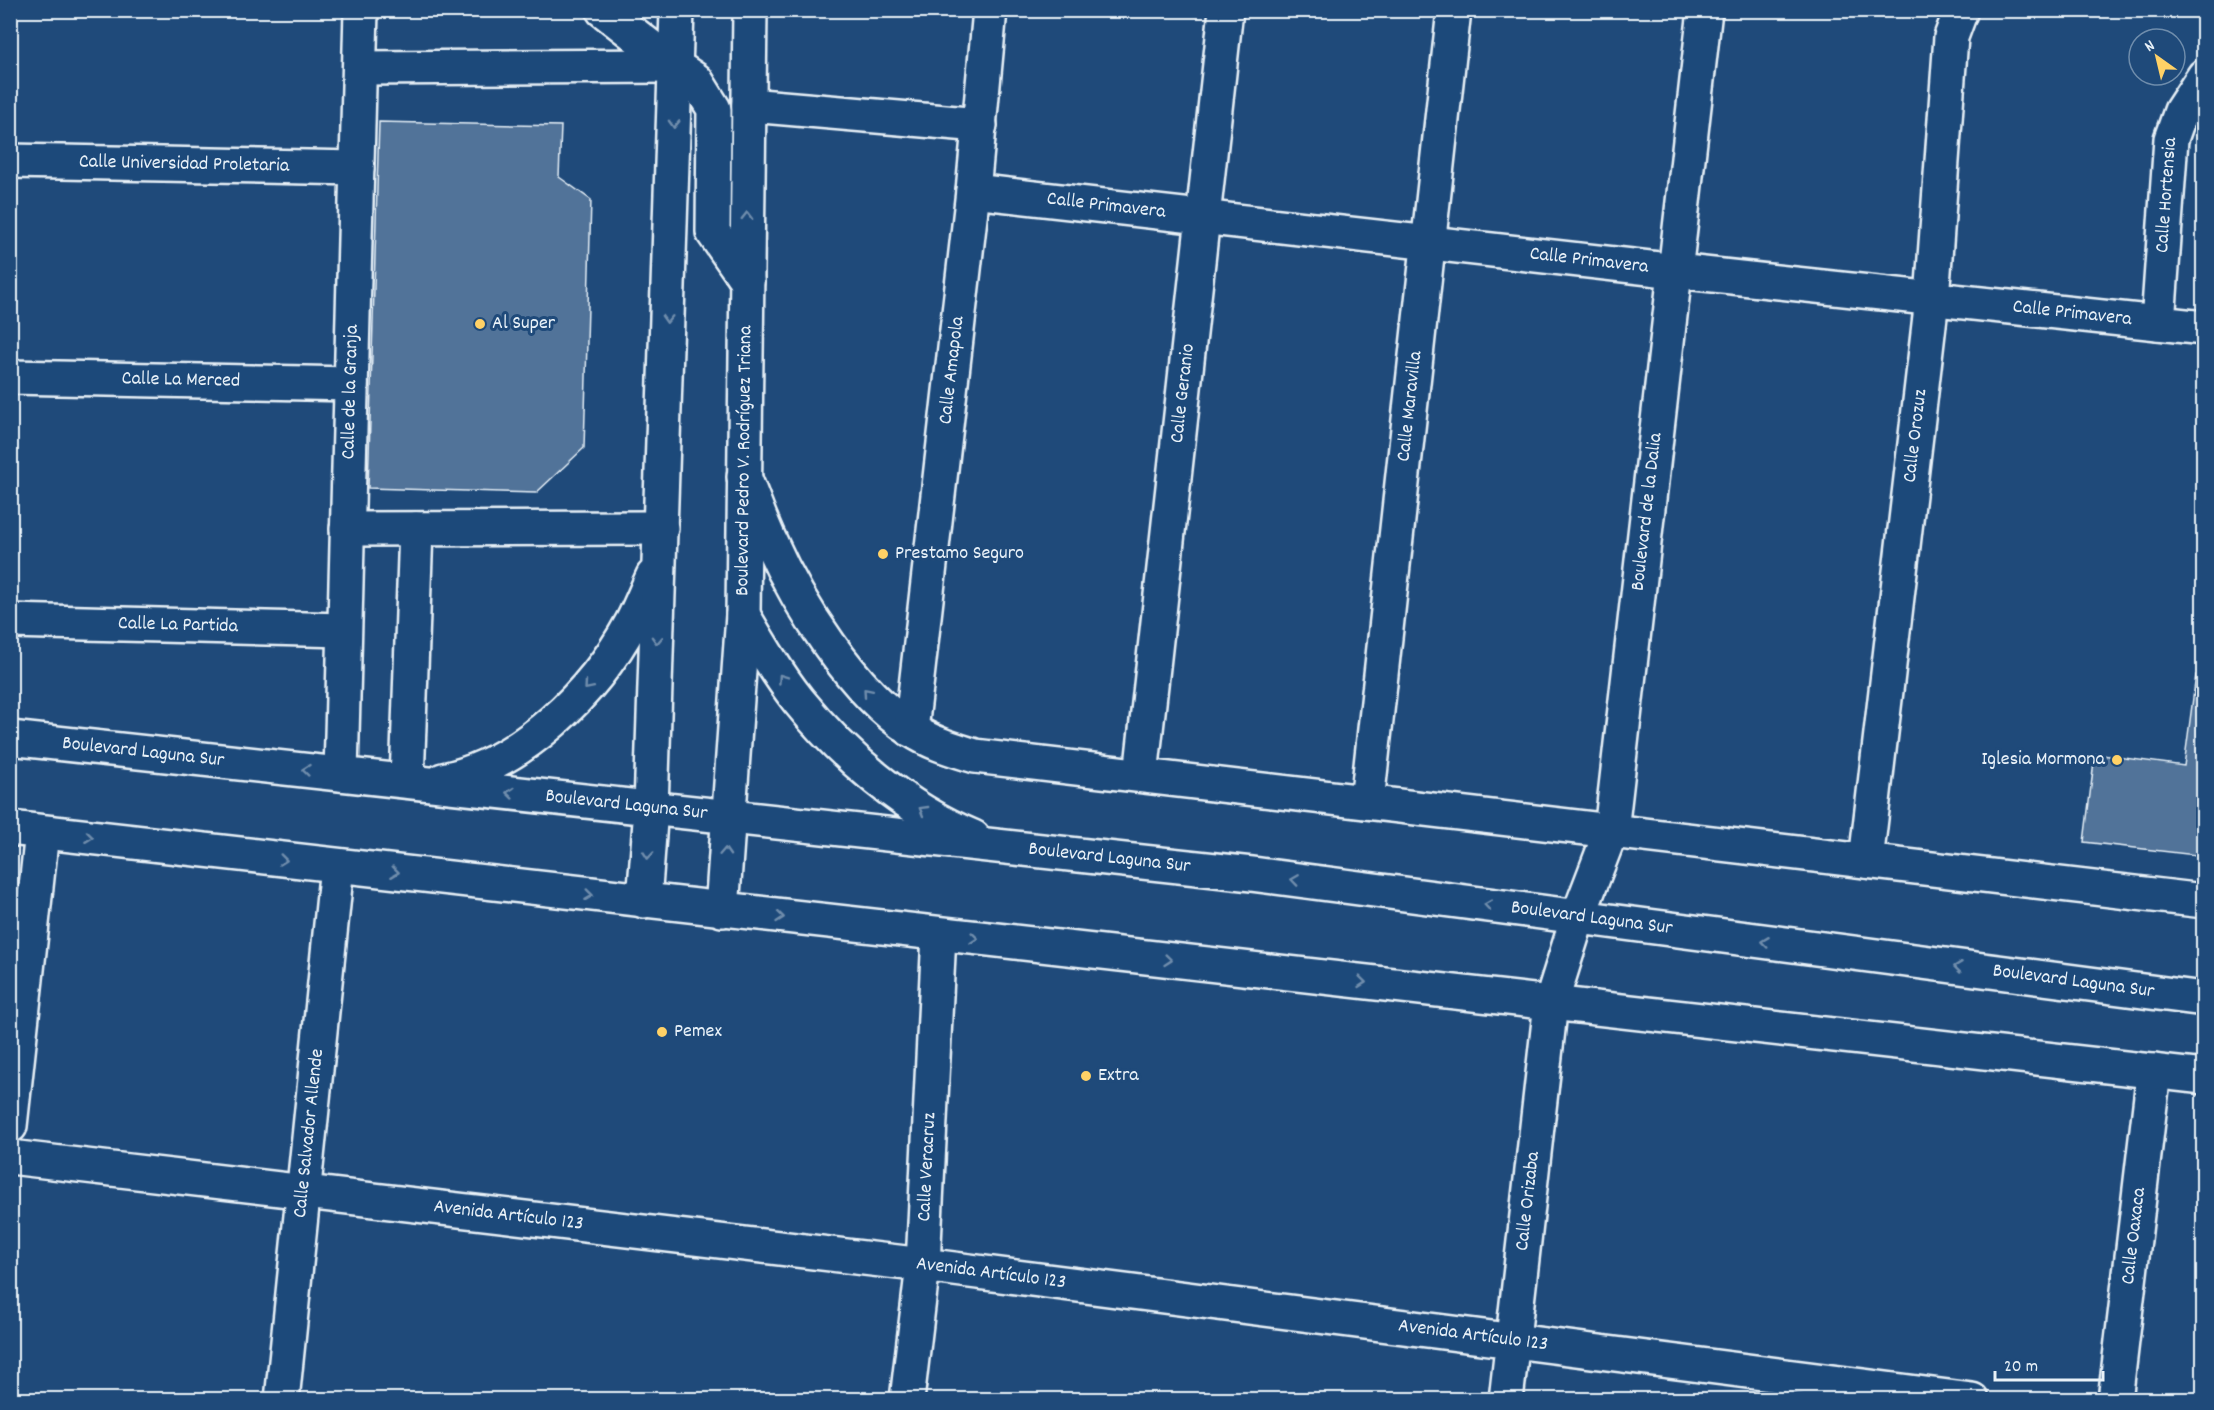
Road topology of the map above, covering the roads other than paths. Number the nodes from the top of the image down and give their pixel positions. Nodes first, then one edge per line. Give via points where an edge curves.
1 (361, 10) edge
2 (603, 10) edge
3 (677, 10) edge
4 (750, 10) edge
5 (990, 10) edge
6 (1226, 10) edge
7 (1454, 10) edge
8 (1705, 10) edge
9 (1961, 10) edge
10 (675, 66) junction
11 (360, 68) junction
12 (2204, 76) edge
13 (749, 105) junction
14 (980, 125) junction
15 (10, 161) edge
16 (357, 168) junction
17 (973, 191) junction
18 (1203, 217) junction
19 (1428, 243) junction
20 (1676, 272) junction
21 (747, 281) junction
22 (1932, 299) junction
23 (2158, 323) junction
24 (2204, 328) edge
25 (10, 377) edge
26 (351, 384) junction
27 (744, 477) junction
28 (661, 528) junction
29 (347, 529) junction
30 (416, 529) junction
31 (659, 563) junction
32 (743, 615) junction
33 (10, 621) edge
34 (344, 630) junction
35 (911, 730) junction
36 (10, 738) edge
37 (340, 774) junction
38 (1141, 775) junction
39 (417, 782) junction
40 (1367, 802) junction
41 (651, 808) junction
42 (728, 817) junction
43 (10, 828) edge
44 (1611, 831) junction
45 (42, 832) junction
46 (994, 846) junction
47 (1866, 861) junction
48 (337, 866) junction
49 (644, 901) junction
50 (2204, 901) edge
51 (722, 910) junction
52 (1578, 917) junction
53 (939, 934) junction
54 (2204, 999) edge
55 (1551, 1003) junction
56 (2154, 1071) junction
57 (2204, 1077) edge
58 (10, 1126) edge
59 (10, 1157) edge
60 (303, 1192) junction
61 (923, 1265) junction
62 (1513, 1341) junction
63 (282, 1400) edge
64 (907, 1400) edge
65 (1506, 1400) edge
66 (1972, 1400) edge
67 (2115, 1400) edge

1 - 11 street, Calle de la Granja
2 - 10 street
3 - 10 street
4 - 13 street, Boulevard Pedro V. Rodríguez Triana
5 - 14 street, Calle Amapola
6 - 18 street, Calle Geranio
7 - 19 street, Calle Maravilla
8 - 20 street, Boulevard de la Dalia
9 - 22 street, Calle Orozuz via 1951,37
10 - 11 street
10 - 21 street via 696,80 714,109 713,232
10 -> 28 street
11 - 16 street, Calle de la Granja
12 - 23 street, Calle Hortensia via 2181,111 2172,139
13 - 14 street
21 -> 13 street, Boulevard Pedro V. Rodríguez Triana
14 - 17 street, Calle Amapola
15 - 16 street, Calle Universidad Proletaria
16 - 26 street, Calle de la Granja
17 - 18 street, Calle Primavera
17 - 35 street, Calle Amapola
18 - 19 street, Calle Primavera
18 - 38 street, Calle Geranio
19 - 20 street, Calle Primavera
19 - 40 street, Calle Maravilla
20 - 22 street, Calle Primavera
20 - 44 street, Boulevard de la Dalia
21 - 27 street, Boulevard Pedro V. Rodríguez Triana
22 - 23 street, Calle Primavera
22 - 47 street, Calle Orozuz
23 - 24 street, Calle Primavera
25 - 26 street, Calle La Merced
26 - 29 street, Calle de la Granja
27 - 32 street, Boulevard Pedro V. Rodríguez Triana
35 -> 27 street via 875,701 836,653 770,542
28 - 30 street
28 - 31 street
29 - 30 street
29 - 34 street, Calle de la Granja
30 - 39 street
31 -> 39 street via 632,623 590,684 550,725 495,762 464,776
31 -> 41 street
32 - 42 street, Boulevard Pedro V. Rodríguez Triana
46 -> 32 street via 958,831 912,804 839,745 797,699
33 - 34 street, Calle La Partida
34 - 37 street, Calle de la Granja
35 - 38 street via 975,756
37 -> 36 street, Boulevard Laguna Sur
37 - 39 street, Boulevard Laguna Sur
38 - 40 street
41 -> 39 street, Boulevard Laguna Sur
40 - 44 street
41 - 42 street, Boulevard Laguna Sur
41 -> 49 street
42 - 46 street, Boulevard Laguna Sur
51 -> 42 street, Boulevard Pedro V. Rodríguez Triana
43 - 45 street
44 - 47 street
44 - 52 street, Boulevard de la Dalia
45 -> 48 street
45 - 58 street
52 -> 46 street, Boulevard Laguna Sur via 1252,874
47 - 50 street
48 -> 49 street
48 - 60 street, Calle Salvador Allende
49 - 51 street
51 -> 53 street
54 -> 52 street, Boulevard Laguna Sur
52 - 55 street, Boulevard de la Dalia
53 -> 55 street
53 - 61 street, Calle Veracruz
55 - 56 street
55 - 62 street, Calle Orizaba
56 - 57 street
56 - 67 street, Calle Oaxaca
59 - 60 street, Avenida Artículo 123
60 - 61 street, Avenida Artículo 123
60 - 63 street, Calle Salvador Allende
61 - 62 street, Avenida Artículo 123
61 - 64 street, Calle Veracruz
62 - 65 street, Calle Orizaba
62 - 66 street, Avenida Artículo 123

